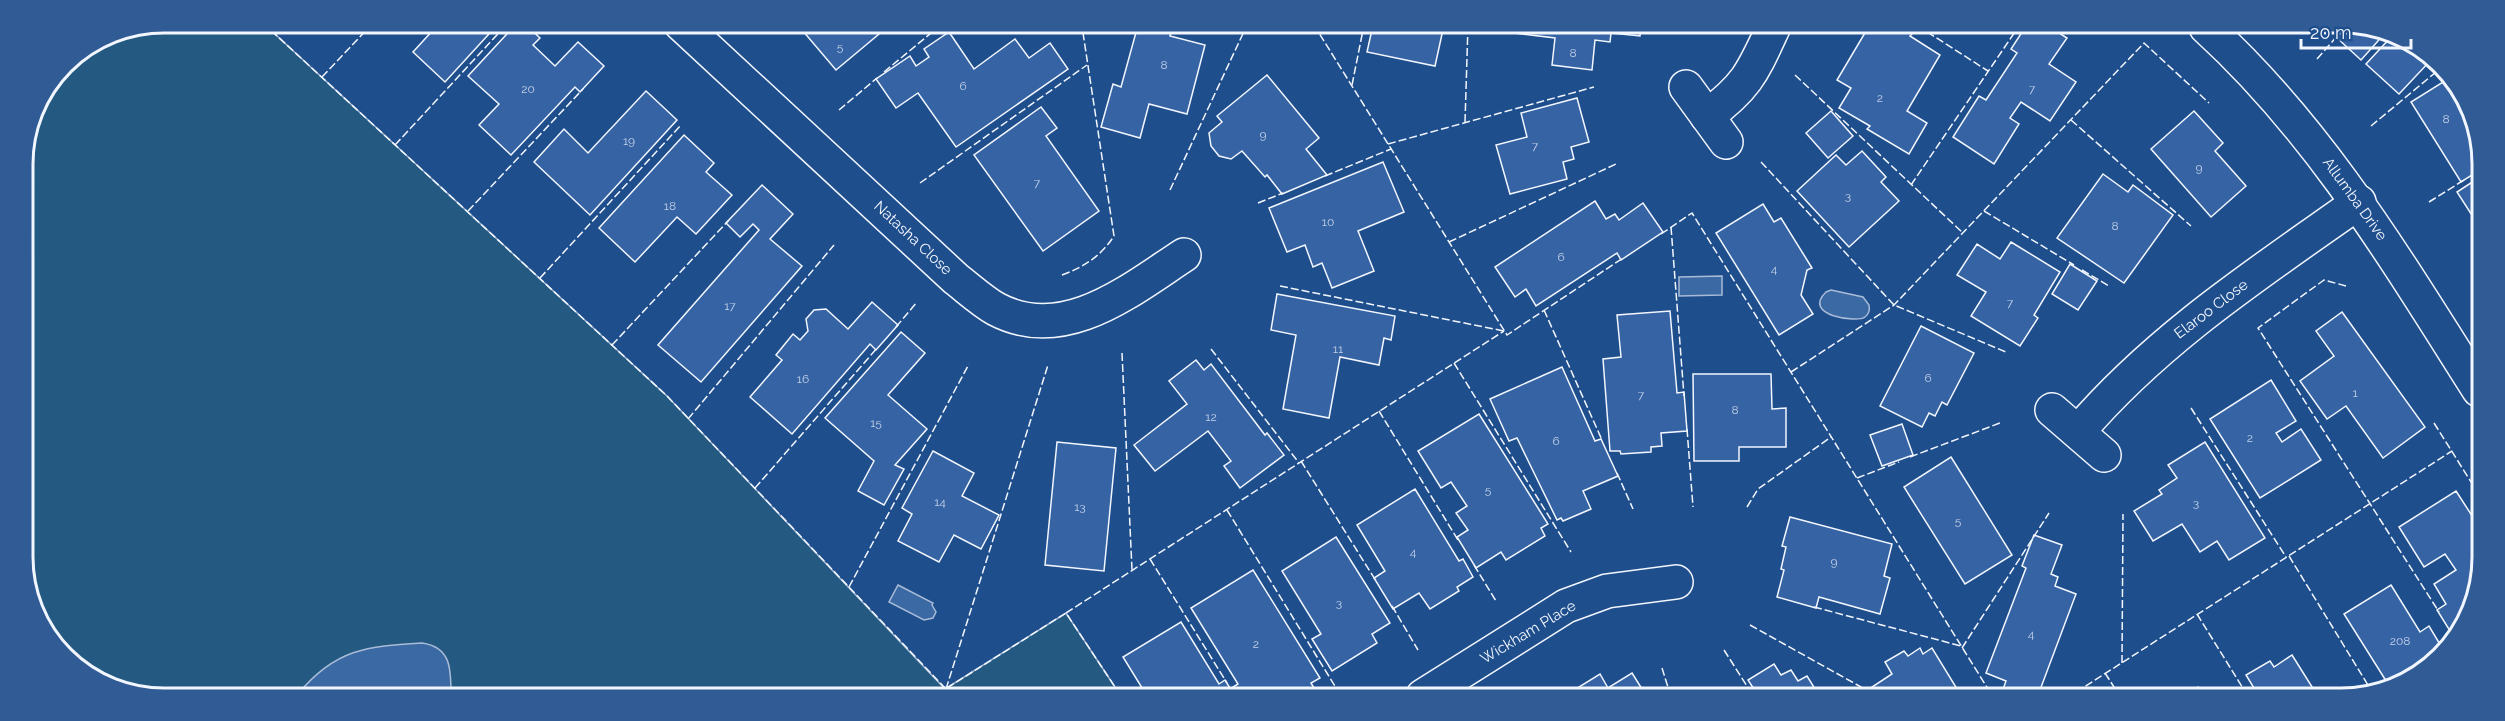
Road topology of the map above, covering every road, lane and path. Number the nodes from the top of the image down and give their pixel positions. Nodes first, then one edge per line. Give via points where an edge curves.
1 (694, 33) edge
2 (1771, 33) edge
3 (2212, 33) edge
4 (1686, 87) dead end
5 (2359, 202) junction
6 (1184, 255) dead end
7 (2472, 379) edge
8 (2052, 410) dead end
9 (2078, 432) junction
10 (2104, 455) dead end
11 (1676, 582) dead end
12 (1436, 688) edge

1 - 6 street, Natasha Close via 956,279 996,309 1037,321 1060,321 1109,302
2 - 4 street via 1748,80 1730,99 1716,129
3 - 5 street, Allumba Drive via 2294,117
5 - 7 street, Allumba Drive
5 - 9 street, Elaroo Close via 2162,347 2115,389
8 - 9 street
9 - 10 street
11 - 12 street, Wickham Place via 1606,591 1566,606

